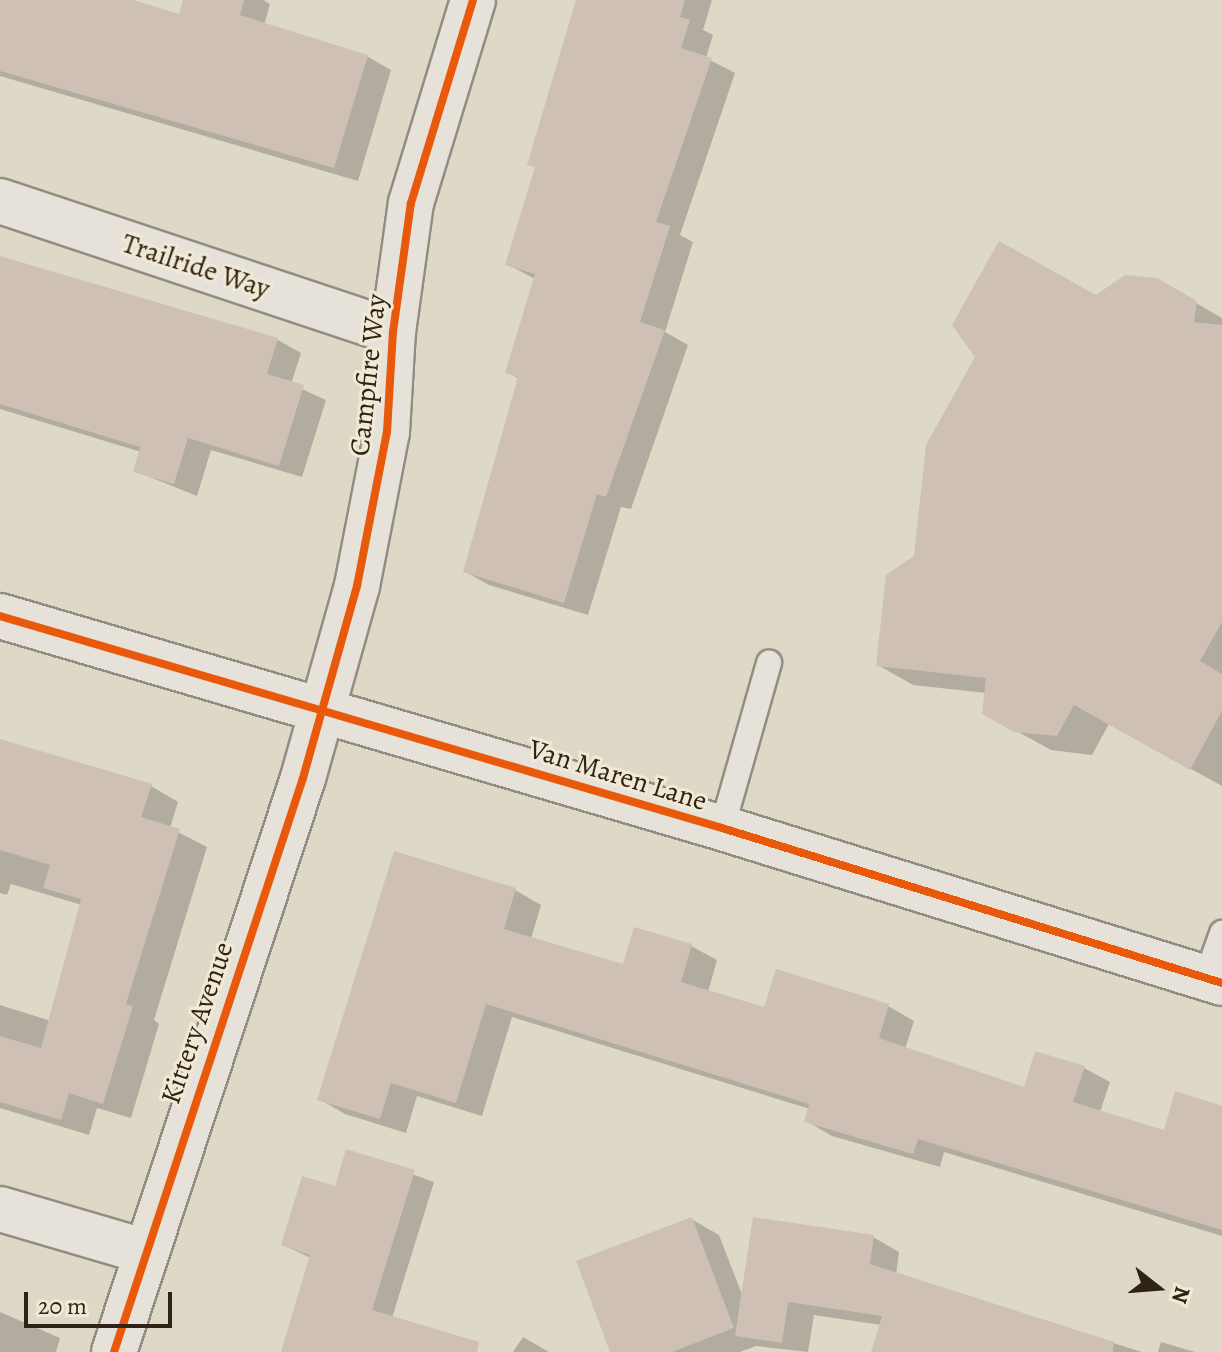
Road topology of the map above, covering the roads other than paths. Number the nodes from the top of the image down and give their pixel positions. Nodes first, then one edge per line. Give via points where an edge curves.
1 (473, 0) edge
2 (0, 201) edge
3 (393, 332) junction
4 (0, 616) edge
5 (769, 663) dead end
6 (321, 709) junction
7 (722, 828) junction
8 (1222, 933) edge
9 (1214, 981) edge
10 (0, 1209) edge
11 (144, 1251) junction
12 (114, 1352) edge

1 - 3 street, Campfire Way via 411,203
2 - 3 street, Trailride Way
3 - 6 street, Campfire Way via 387,432 369,527
4 - 6 street, Van Maren Lane
5 - 7 lane
6 - 7 street, Van Maren Lane
6 - 11 street, Kittery Avenue
7 - 9 street, Van Maren Lane
8 - 9 lane
10 - 11 street
11 - 12 street, Kittery Avenue

